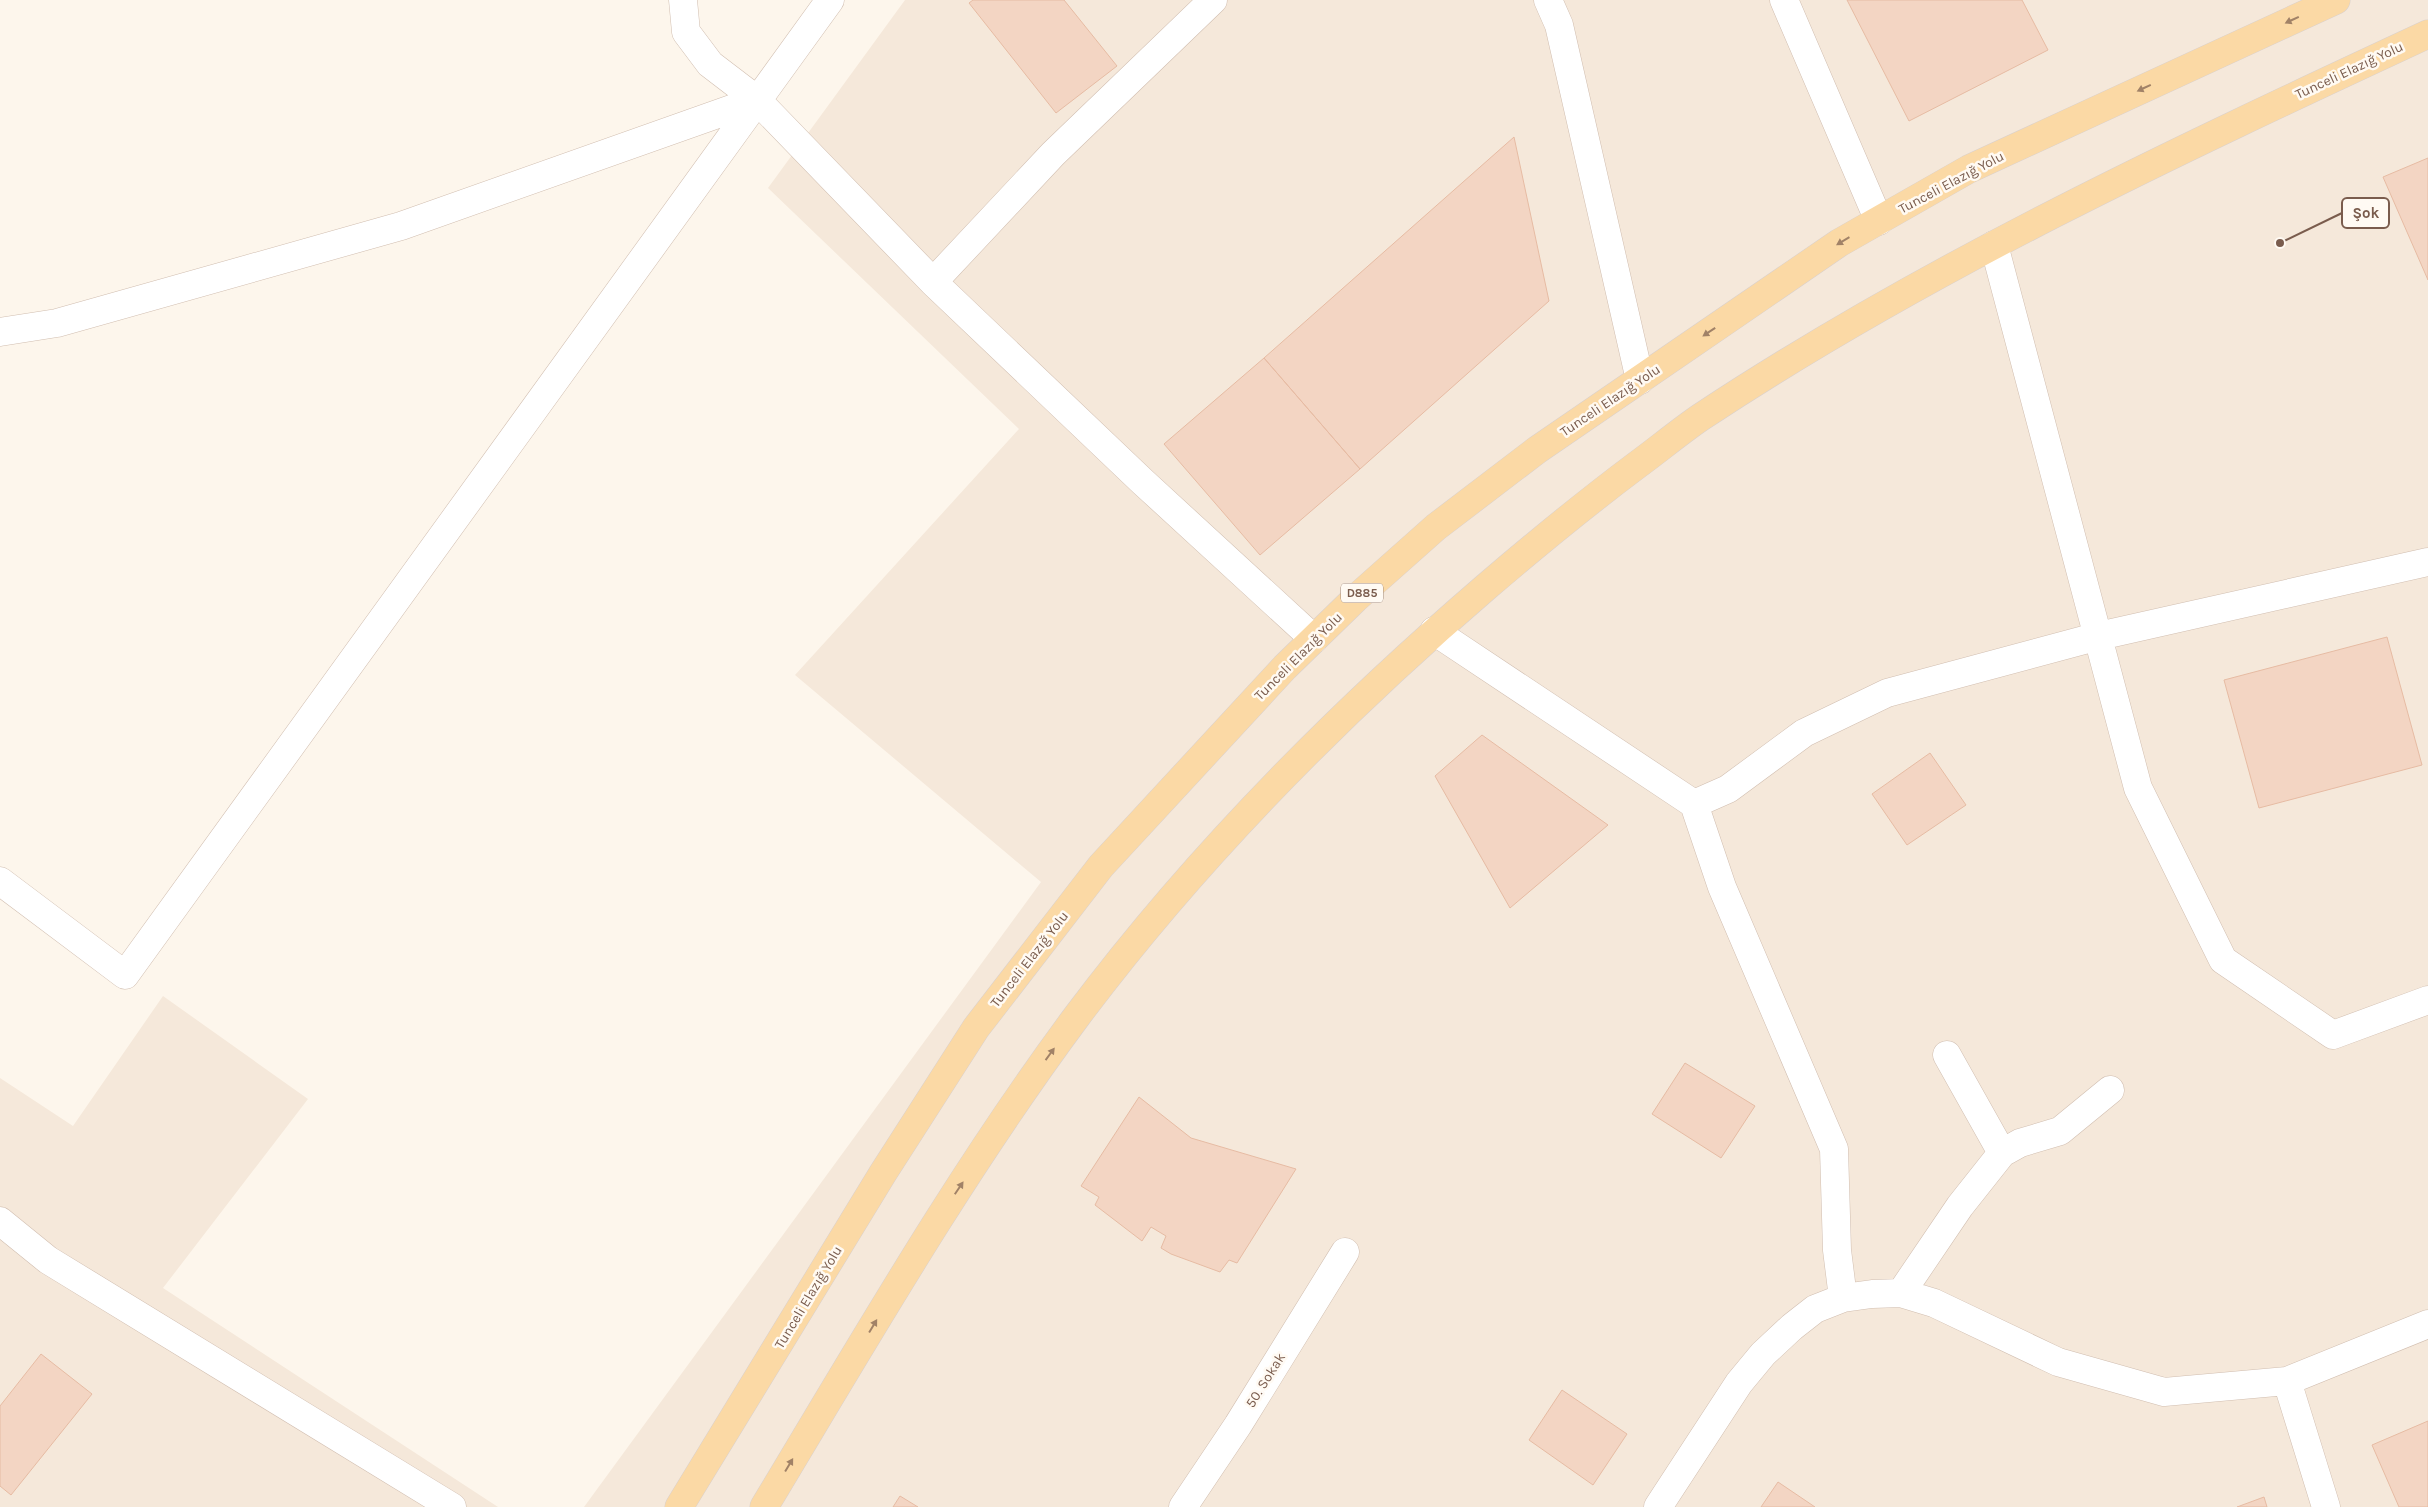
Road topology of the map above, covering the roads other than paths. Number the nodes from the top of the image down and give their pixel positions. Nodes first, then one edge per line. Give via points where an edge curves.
1 (683, 0) edge
2 (830, 0) edge
3 (1213, 0) edge
4 (1548, 0) edge
5 (1784, 0) edge
6 (2336, 0) edge
7 (2428, 34) edge
8 (757, 100) junction
9 (1878, 221) junction
10 (1994, 246) junction
11 (933, 282) junction
12 (0, 332) edge
13 (1640, 380) junction
14 (2428, 562) edge
15 (1434, 631) junction
16 (2100, 636) junction
17 (1314, 638) junction
18 (1694, 804) junction
19 (0, 881) edge
20 (2428, 1000) edge
21 (1947, 1055) dead end
22 (2110, 1090) dead end
23 (2002, 1153) junction
24 (0, 1221) edge
25 (1345, 1252) dead end
26 (1901, 1293) junction
27 (1843, 1298) junction
28 (2428, 1324) edge
29 (2287, 1381) junction
30 (452, 1507) edge
31 (679, 1507) edge
32 (764, 1507) edge
33 (1183, 1507) edge
34 (1658, 1507) edge
35 (2326, 1507) edge

1 - 8 street via 686,32 710,64
2 - 8 street
3 - 11 street via 1053,154
4 - 13 street via 1559,25
5 - 9 street
6 -> 9 main road, Tunceli Elazığ Yolu / D885 via 1969,169
7 - 10 main road, Tunceli Elazığ Yolu via 2192,144
8 - 11 street
8 - 12 street via 401,226 57,323
8 - 19 street via 125,975
9 -> 13 main road, Tunceli Elazığ Yolu / D885 via 1840,243
10 - 15 main road, Tunceli Elazığ Yolu via 1820,342 1697,420 1556,527
10 - 16 street
11 - 17 street via 1143,482
13 - 17 main road, Tunceli Elazığ Yolu / D885 via 1537,450 1436,527
14 - 16 street
15 - 18 street
32 -> 15 main road, Tunceli Elazığ Yolu via 939,1218 1080,1012 1235,824
16 - 18 street via 1887,693 1804,733 1728,789
16 - 20 street via 2138,788 2222,960 2333,1036
17 - 31 main road, Tunceli Elazığ Yolu / D885 via 1101,866 976,1028
18 - 27 street via 1722,887 1834,1149
21 - 23 street
22 - 23 street via 2060,1131 2020,1143
23 - 26 street via 1960,1206
24 - 30 street via 48,1260
25 - 33 street, 50. Sokak
26 - 27 street
26 - 29 street via 1934,1303 2058,1362 2164,1392
27 - 34 street via 1815,1310 1763,1354 1739,1383
28 - 29 street
29 - 35 street

